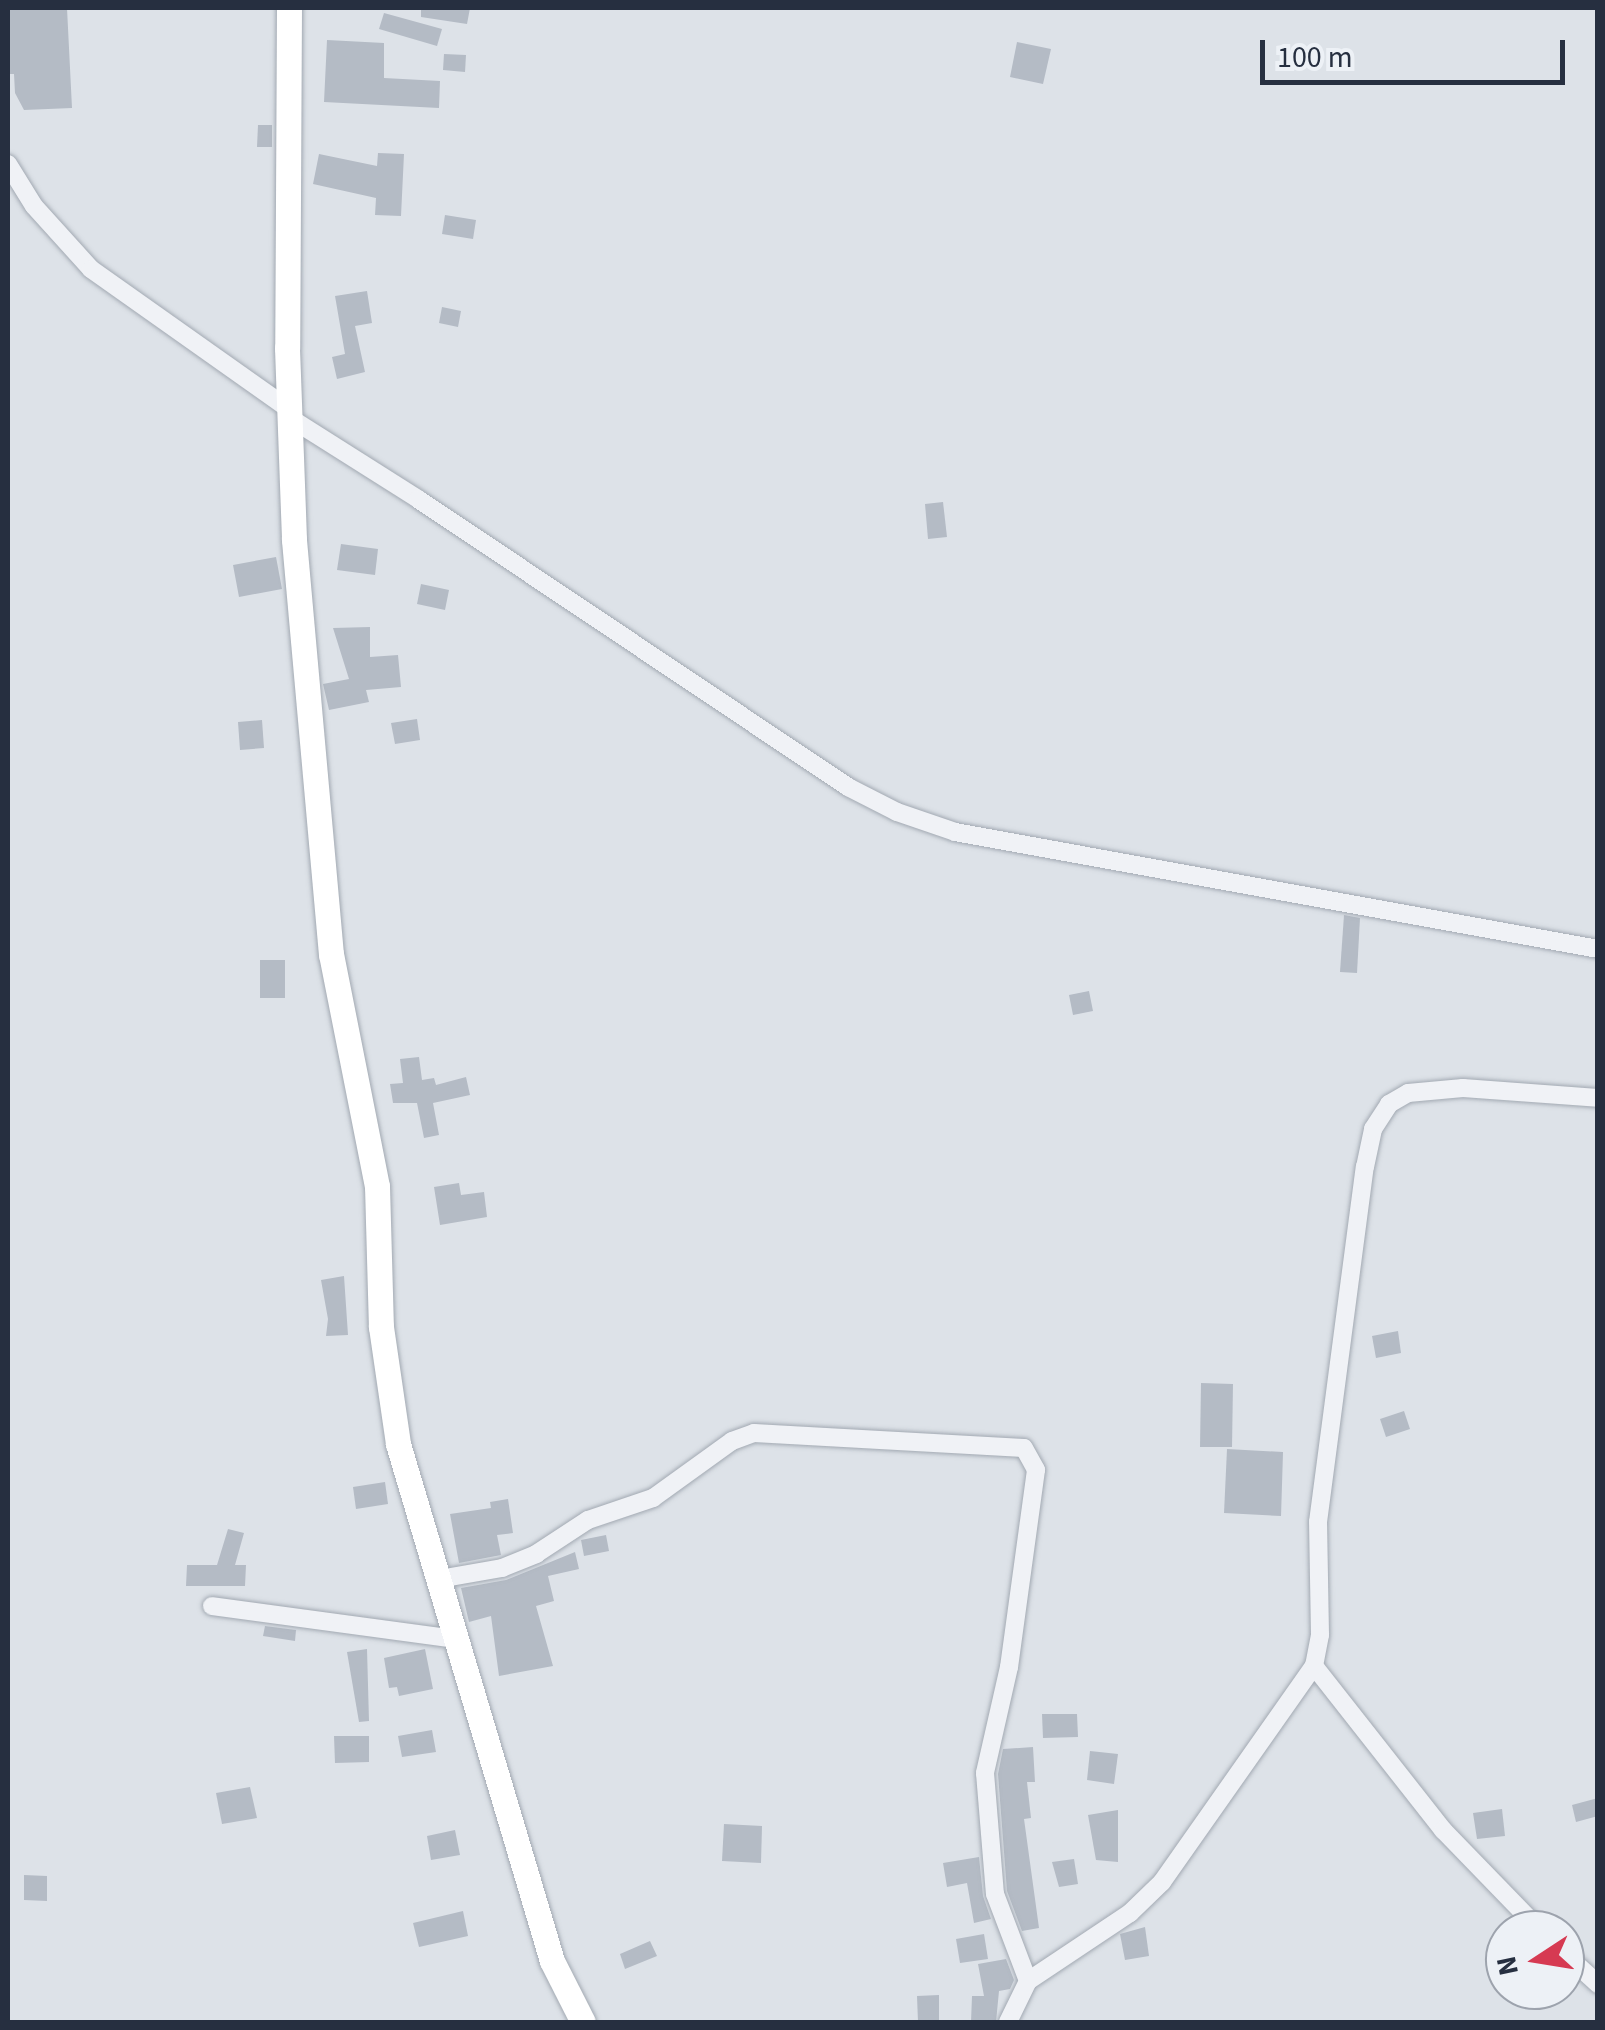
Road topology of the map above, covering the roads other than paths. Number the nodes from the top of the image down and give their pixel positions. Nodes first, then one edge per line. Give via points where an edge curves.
1 (289, 8) edge
2 (8, 164) edge
3 (290, 414) junction
4 (1598, 949) edge
5 (1598, 1098) edge
6 (439, 1580) junction
7 (212, 1606) dead end
8 (457, 1639) junction
9 (1314, 1666) junction
10 (1521, 1910) edge
11 (1028, 1981) junction
12 (583, 2022) edge
13 (1008, 2022) edge

1 - 3 street
2 - 3 street via 34,206 91,269
3 - 4 street via 848,787 898,812 955,832
3 - 6 street via 294,540 334,972 377,1186 378,1282 398,1444
5 - 9 street via 1432,1089 1389,1104 1373,1128 1318,1522 1320,1635
6 - 8 street
6 - 11 street via 536,1554 588,1520 652,1498 732,1441 754,1433 1024,1448 1036,1470 1009,1668 985,1773 995,1894
7 - 8 street
8 - 12 street via 552,1961
9 - 10 street via 1443,1830
9 - 11 street via 1148,1898
11 - 13 street

